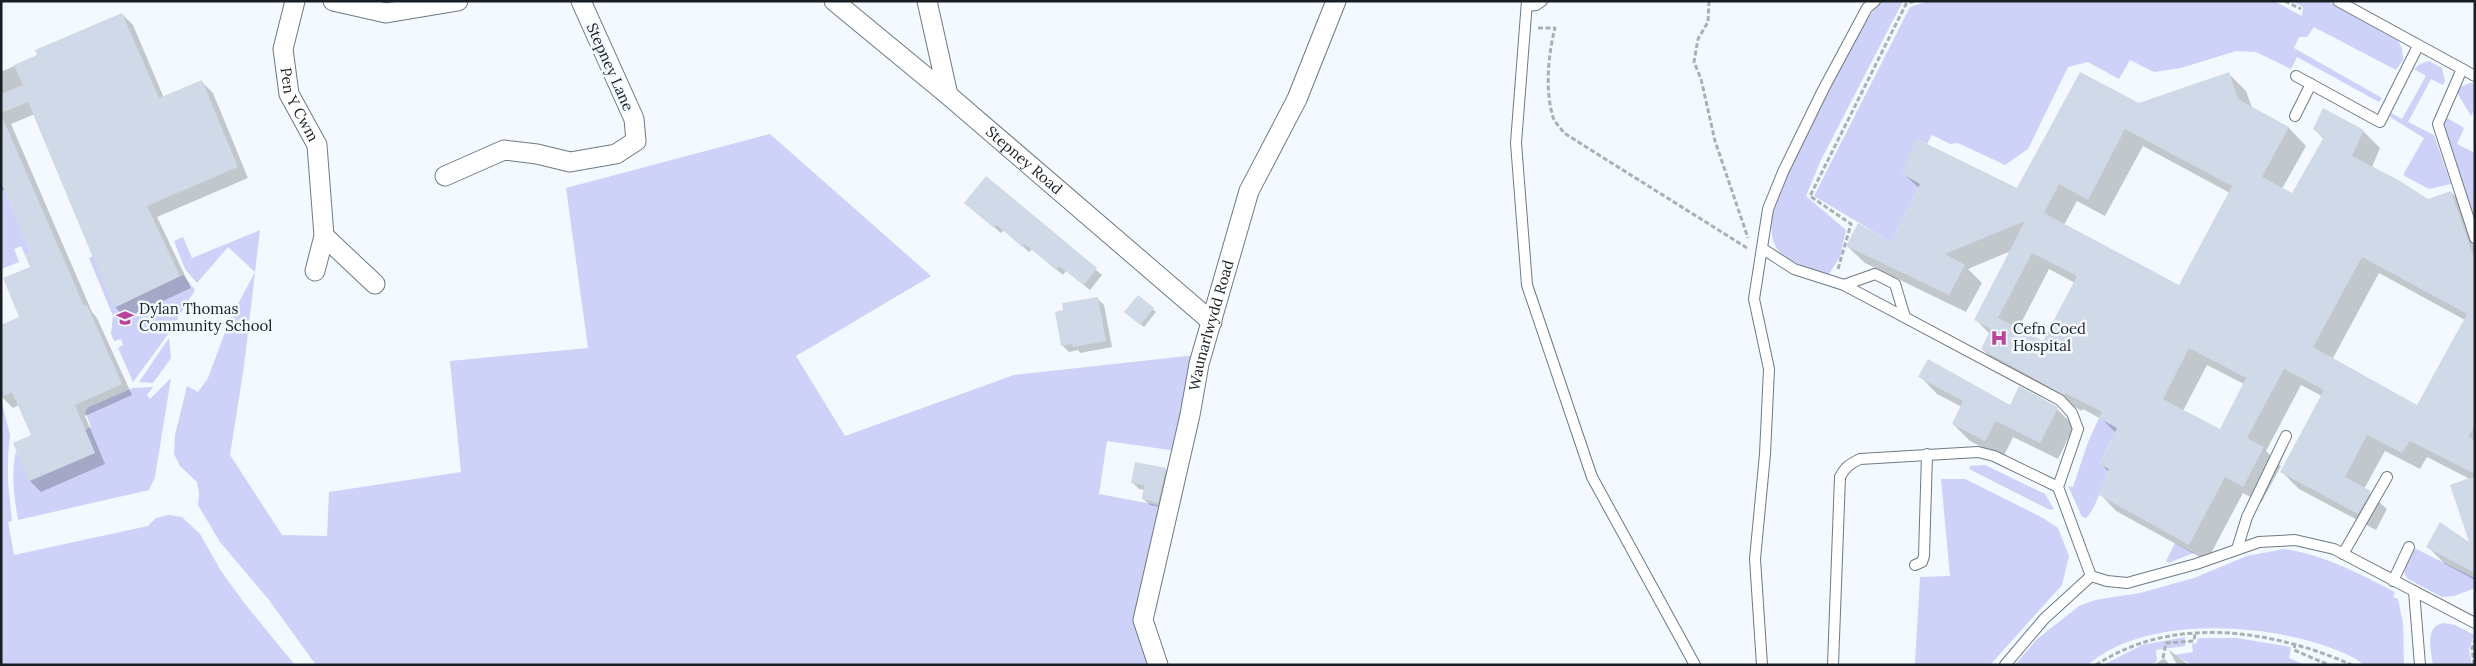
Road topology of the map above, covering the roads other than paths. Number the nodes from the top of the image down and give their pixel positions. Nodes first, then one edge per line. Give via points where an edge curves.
1 (295, 1) edge
2 (333, 1) edge
3 (458, 1) edge
4 (581, 1) edge
5 (834, 1) edge
6 (927, 1) edge
7 (1336, 1) edge
8 (1542, 1) edge
9 (1875, 1) edge
10 (2338, 1) edge
11 (1527, 4) edge
12 (2418, 46) junction
13 (2462, 69) junction
14 (2296, 76) dead end
15 (2475, 76) edge
16 (2311, 84) junction
17 (948, 94) junction
18 (2295, 116) dead end
19 (445, 176) dead end
20 (324, 236) junction
21 (2475, 238) edge
22 (1763, 249) junction
23 (315, 272) dead end
24 (375, 284) dead end
25 (1844, 284) junction
26 (1905, 317) junction
27 (1212, 322) junction
28 (2286, 436) dead end
29 (1927, 454) junction
30 (2386, 478) dead end
31 (2058, 487) junction
32 (2409, 547) dead end
33 (2237, 550) junction
34 (2343, 554) junction
35 (1915, 565) dead end
36 (2091, 576) junction
37 (2393, 581) junction
38 (2414, 591) junction
39 (2475, 623) edge
40 (1158, 665) edge
41 (1695, 665) edge
42 (1762, 665) edge
43 (1833, 665) edge
44 (2005, 665) edge
45 (2420, 665) edge

1 - 20 street, Pen Y Cwm via 284,49 289,94 317,145
2 - 3 street via 386,13
4 - 19 street, Stepney Lane via 634,119 636,141 616,154 570,162 504,150
5 - 17 street, Stepney Road
6 - 17 street
7 - 27 street, Waunarlwydd Road via 1297,99 1249,191
8 - 11 lane via 1536,5
9 - 22 lane via 1867,8 1783,172 1768,209
10 - 12 lane
11 - 41 lane via 1516,143 1527,285 1592,477
12 - 13 lane
12 - 16 lane via 2380,122
13 - 15 lane
13 - 21 lane via 2438,124
14 - 16 lane
16 - 18 lane
17 - 27 street, Stepney Road
20 - 23 street, Pen Y Cwm
20 - 24 street
22 - 25 lane via 1794,268
22 - 42 lane via 1754,299 1769,369 1755,559
25 - 26 lane
25 - 26 lane via 1875,274 1895,284
26 - 31 lane via 2060,400 2072,413 2078,429
27 - 40 street, Waunarlwydd Road via 1199,364 1143,620
28 - 33 lane via 2247,517
29 - 31 lane via 1978,452 1994,456
29 - 35 lane via 1924,556 1922,562
29 - 43 lane via 1860,459 1844,469 1840,477
30 - 34 lane
31 - 36 lane
32 - 37 lane
33 - 34 lane via 2259,542 2295,540 2319,544
33 - 36 lane via 2126,583
34 - 37 lane
36 - 44 lane via 2044,619
37 - 38 lane
38 - 39 lane
38 - 45 lane

